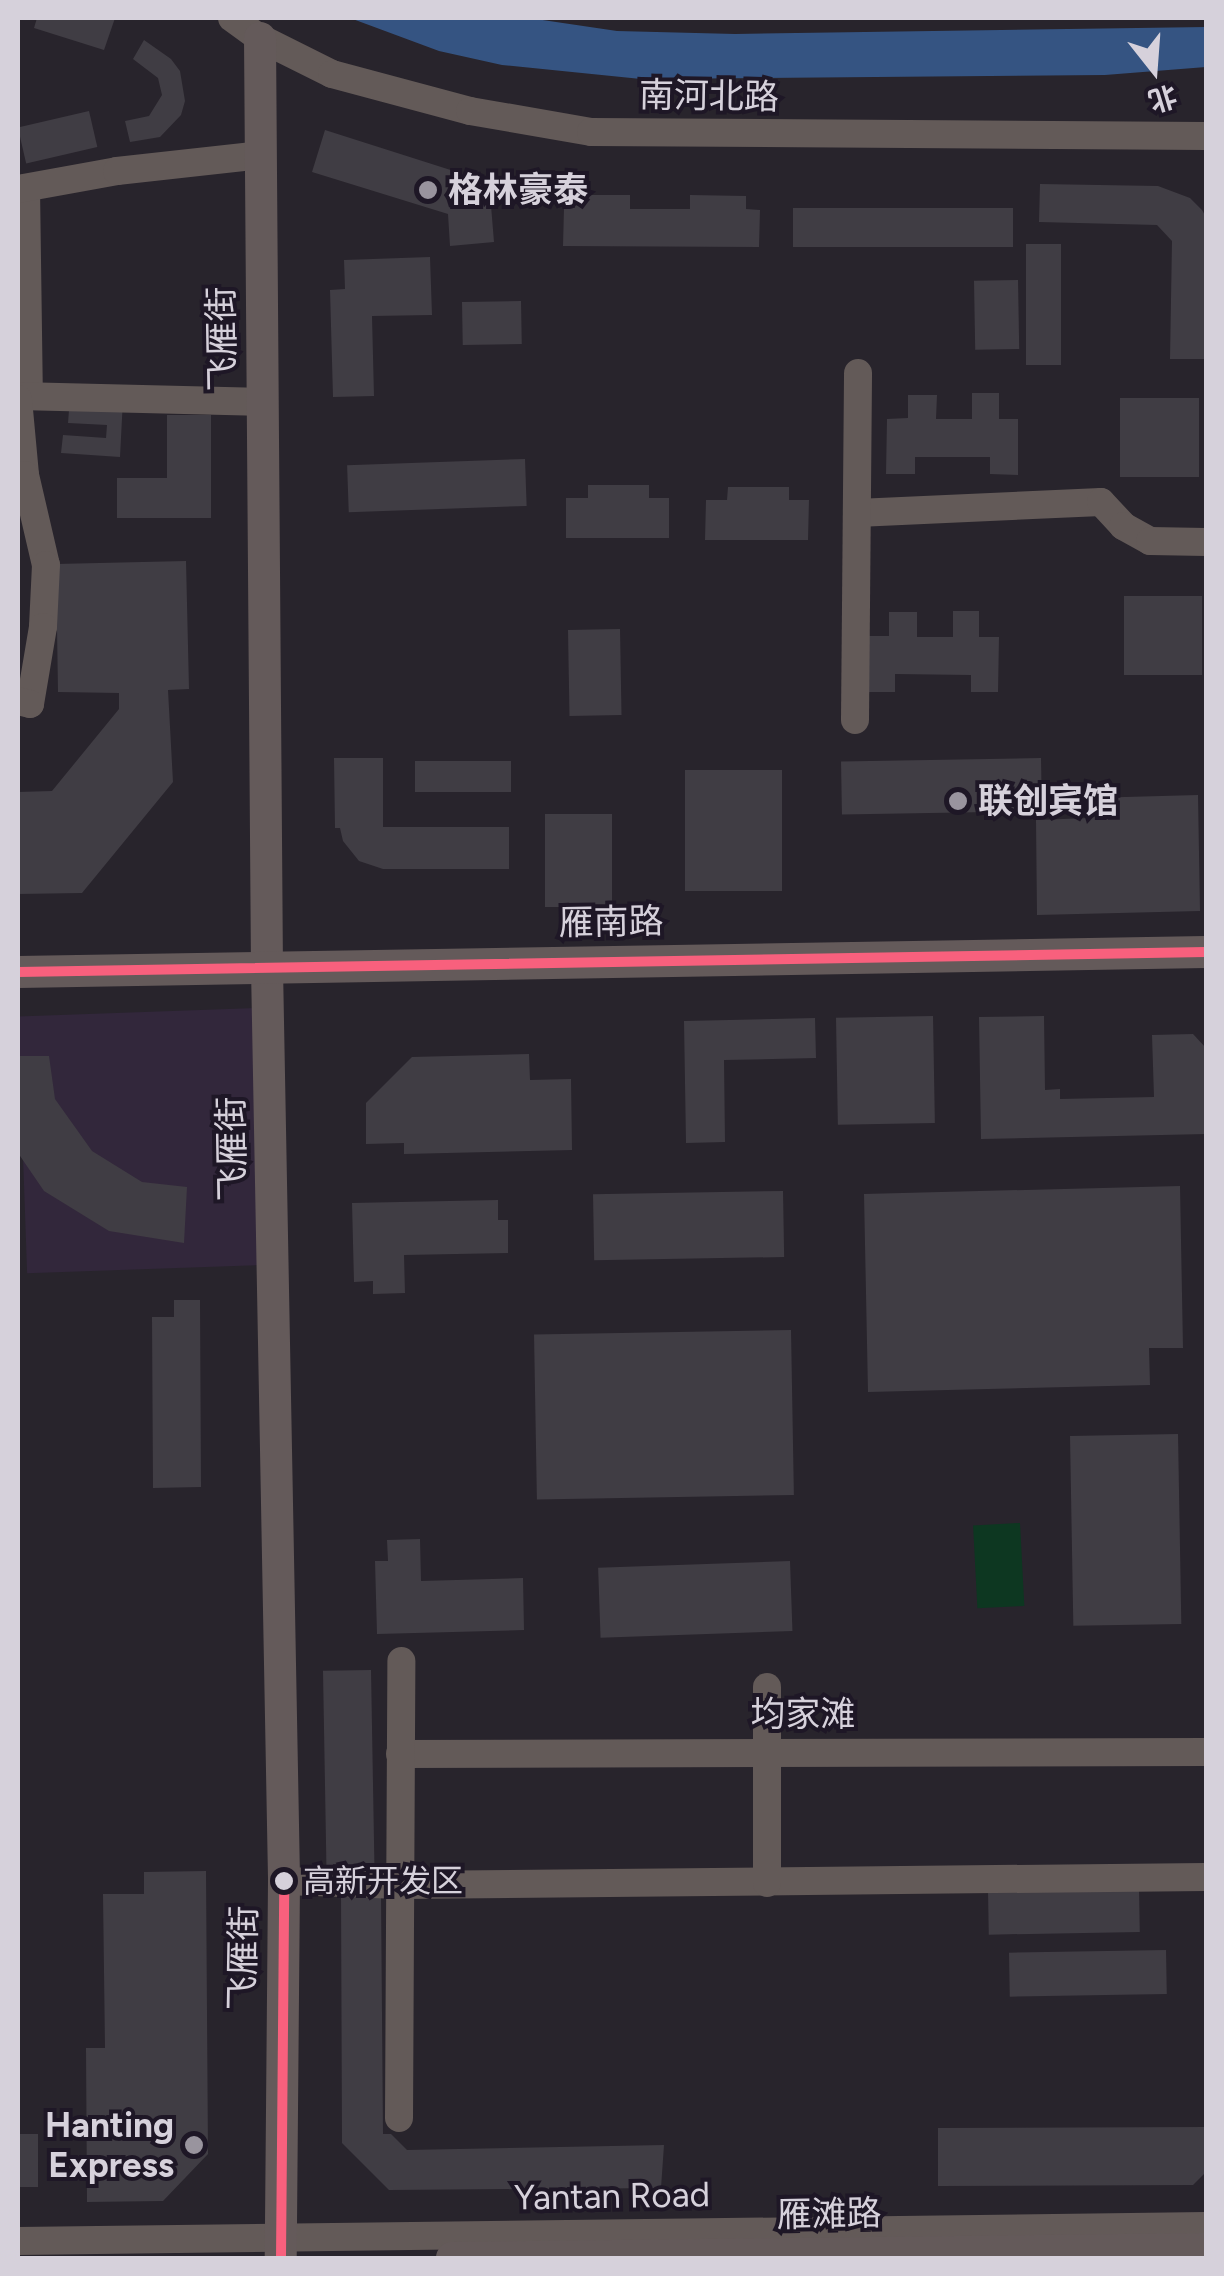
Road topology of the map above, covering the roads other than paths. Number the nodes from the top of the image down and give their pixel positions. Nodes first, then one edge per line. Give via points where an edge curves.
1 (232, 18) edge
2 (260, 38) junction
3 (1206, 136) edge
4 (260, 156) junction
5 (22, 188) edge
6 (858, 374) dead end
7 (21, 396) edge
8 (263, 402) junction
9 (857, 513) junction
10 (1206, 542) edge
11 (18, 702) edge
12 (855, 720) dead end
13 (1206, 952) edge
14 (267, 968) junction
15 (18, 972) edge
16 (400, 1662) dead end
17 (768, 1687) dead end
18 (767, 1751) junction
19 (1206, 1752) edge
20 (400, 1754) junction
21 (1206, 1877) edge
22 (284, 1881) junction
23 (767, 1883) junction
24 (401, 1885) junction
25 (399, 2118) dead end
26 (1206, 2226) edge
27 (18, 2241) edge
28 (280, 2248) edge
29 (1206, 2249) edge
30 (452, 2258) edge

1 - 2 street, 南河北路
2 - 3 street, 南河北路 via 332,74 470,112 591,132
2 - 4 main road, 飞雁街
4 - 5 street
4 - 8 main road, 飞雁街
5 - 7 street
6 - 9 street
7 - 8 street
7 - 11 street via 25,475 46,566 44,627 30,704
8 - 14 main road, 飞雁街
9 - 10 street via 1101,502 1123,526 1150,541
9 - 12 street
13 - 14 main road, 雁南路
14 - 15 main road, 雁南路
14 - 22 main road, 飞雁街
16 - 20 street
17 - 18 street
18 - 19 street, 均家滩
18 - 20 street, 均家滩
18 - 23 street
20 - 24 street
21 - 23 street
22 - 24 street
22 - 28 main road, 飞雁街
23 - 24 street
24 - 25 street
26 - 28 street, Yantan Road
27 - 28 street, Yantan Road
29 - 30 main road, 雁滩路

